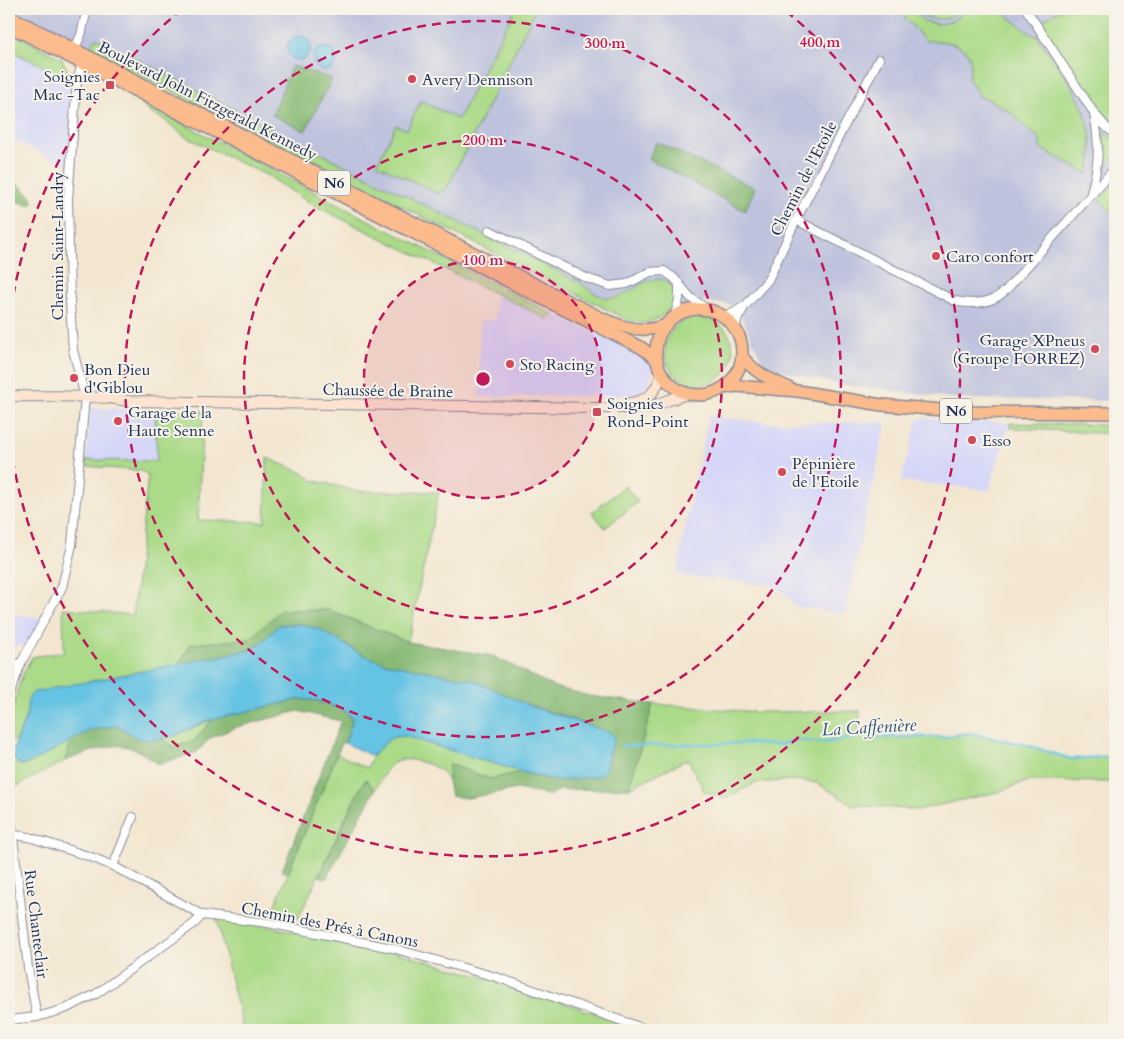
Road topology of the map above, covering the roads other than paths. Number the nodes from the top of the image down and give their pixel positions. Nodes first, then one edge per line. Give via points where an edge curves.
1 (88, 9) edge
2 (1026, 9) edge
3 (9, 16) edge
4 (9, 26) edge
5 (74, 50) junction
6 (879, 59) dead end
7 (82, 64) junction
8 (1094, 113) junction
9 (1115, 133) edge
10 (1115, 168) edge
11 (1091, 195) junction
12 (796, 220) junction
13 (489, 230) dead end
14 (679, 283) junction
15 (745, 306) junction
16 (708, 310) junction
17 (675, 316) junction
18 (722, 316) junction
19 (664, 325) junction
20 (735, 329) junction
21 (742, 356) junction
22 (656, 359) junction
23 (662, 375) junction
24 (723, 388) junction
25 (798, 391) junction
26 (688, 394) junction
27 (9, 396) edge
28 (85, 397) junction
29 (114, 399) junction
30 (1115, 414) edge
31 (21, 663) junction
32 (9, 668) edge
33 (9, 696) edge
34 (9, 802) edge
35 (133, 817) dead end
36 (11, 834) edge
37 (113, 866) junction
38 (202, 915) junction
39 (37, 1017) junction
40 (9, 1020) edge
41 (648, 1030) edge

1 - 5 street
2 - 8 street
3 - 5 main road, Boulevard John Fitzgerald Kennedy / N6
4 - 7 main road, Boulevard John Fitzgerald Kennedy / N6
5 - 19 main road, Boulevard John Fitzgerald Kennedy / N6 via 597,316 634,330 651,330
6 - 12 street, Chemin de l'Etoile
7 - 22 main road, Boulevard John Fitzgerald Kennedy / N6 via 642,348
7 - 28 street, Chemin Saint-Landry via 77,81 68,199 70,326
8 - 9 street
8 - 11 street via 1098,160
10 - 11 street
11 - 12 street via 1006,290 996,298 967,304 954,301
12 - 15 street, Chemin de l'Etoile via 768,280
13 - 14 street via 599,284 627,284 658,270
14 - 16 street via 690,297
14 - 17 street
15 - 18 street, Chemin de l'Etoile
15 - 20 street, Chemin de l'Etoile
16 - 17 main road, N6 via 691,309
16 - 18 main road, N6
17 - 19 main road, N6
18 - 20 main road, N6
19 - 22 main road via 656,345
20 - 21 main road, N6 via 741,342
21 - 24 main road via 734,377
21 - 25 main road, N6 via 761,375
22 - 23 main road
23 - 26 main road via 673,387
23 - 29 street, Chaussée de Braine via 648,398 628,404 131,396
24 - 25 main road, N6 via 736,386
24 - 26 main road, N6 via 705,395
25 - 30 main road, N6 via 882,405 967,412
26 - 29 street, Chaussée de Braine via 644,408 130,402
27 - 28 street, Chaussée de Braine
28 - 29 street, Chaussée de Braine
28 - 31 street, Chemin Saint-Landry via 69,561 56,600
31 - 32 street
31 - 33 street, Chemin Saint-Landry
34 - 36 street, Rue Chanteclair
35 - 37 street
36 - 37 street, Chemin des Prés à Canons via 91,856
36 - 39 street, Rue Chanteclair
37 - 38 street, Chemin des Prés à Canons
38 - 39 street via 96,994 65,1009
38 - 41 street, Chemin des Prés à Canons via 268,923 392,948 496,977
39 - 40 street

